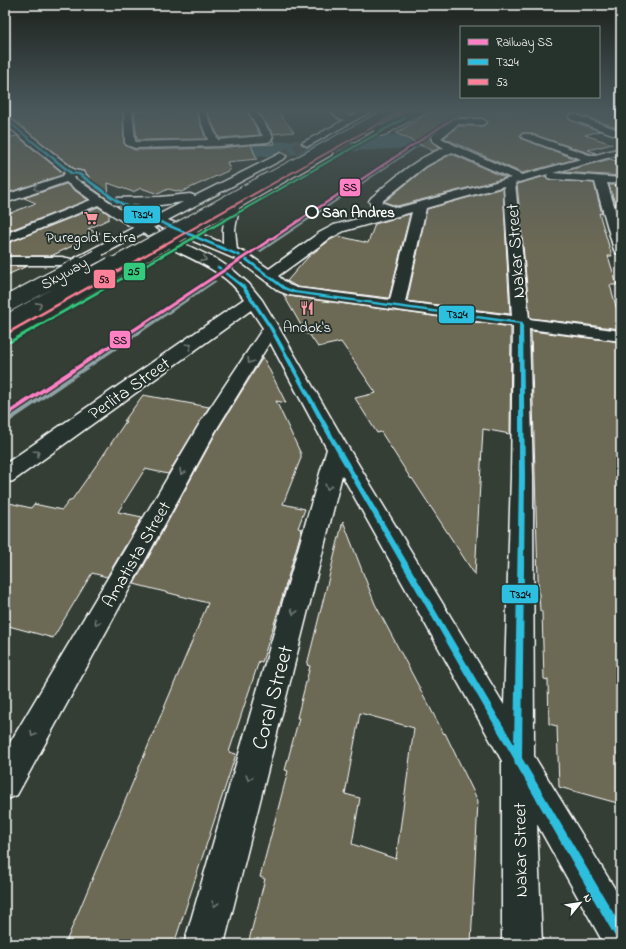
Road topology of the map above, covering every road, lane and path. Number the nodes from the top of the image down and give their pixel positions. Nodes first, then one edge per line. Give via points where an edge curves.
1 (49, 155) edge
2 (288, 155) tunnel mouth
3 (316, 155) tunnel mouth
4 (317, 155) tunnel mouth
5 (436, 155) edge
6 (466, 155) edge
7 (581, 155) edge
8 (605, 155) edge
9 (281, 156) tunnel mouth
10 (591, 159) junction
11 (66, 171) junction
12 (535, 174) junction
13 (600, 179) junction
14 (515, 180) junction
15 (621, 181) edge
16 (203, 197) junction
17 (5, 199) edge
18 (99, 201) junction
19 (117, 201) junction
20 (233, 206) junction
21 (420, 206) junction
22 (396, 212) junction
23 (158, 220) junction
24 (144, 228) junction
25 (177, 237) junction
26 (5, 240) edge
27 (621, 250) edge
28 (230, 251) junction
29 (5, 261) edge
30 (75, 264) junction
31 (270, 276) junction
32 (5, 300) edge
33 (254, 300) junction
34 (5, 305) edge
35 (396, 306) junction
36 (521, 323) junction
37 (5, 324) edge
38 (271, 328) junction
39 (5, 335) edge
40 (621, 336) edge
41 (338, 449) junction
42 (5, 475) edge
43 (518, 762) junction
44 (5, 783) edge
45 (621, 936) edge
46 (204, 944) edge
47 (522, 944) edge

1 - 11 main road
2 - 34 main road, Skyway, bridge
37 -> 3 main road, Skyway, bridge
4 - 20 main road
5 - 22 main road via 375,201 376,204
6 - 14 main road
7 - 10 main road
8 - 10 main road
9 - 16 main road
10 - 12 main road
11 -> 17 main road
11 - 18 main road
11 - 19 main road via 79,174
12 - 13 main road
12 - 14 main road
13 - 15 main road
13 - 27 main road
14 - 21 main road
14 - 36 main road, Nakar Street
16 - 19 main road
16 - 23 main road
18 - 24 main road
18 - 26 main road
19 - 23 main road
20 - 25 main road
20 - 28 main road via 229,228
21 - 22 main road
21 - 35 main road
22 - 31 main road via 339,228
23 - 24 main road
23 - 25 main road
24 - 25 main road
24 - 30 main road
25 - 28 main road
25 -> 33 main road via 229,274
25 - 39 main road
28 - 31 main road
29 - 30 main road via 62,261
30 - 32 main road
31 - 35 main road via 284,288 294,292
33 - 38 main road
42 -> 33 main road, Perlita Street
35 - 36 main road
36 - 40 main road
36 - 43 main road, Nakar Street via 522,476
38 - 41 main road
38 -> 44 main road, Amatista Street via 207,428
41 - 43 main road
41 -> 46 main road, Coral Street
43 - 45 main road
43 - 47 main road, Nakar Street

